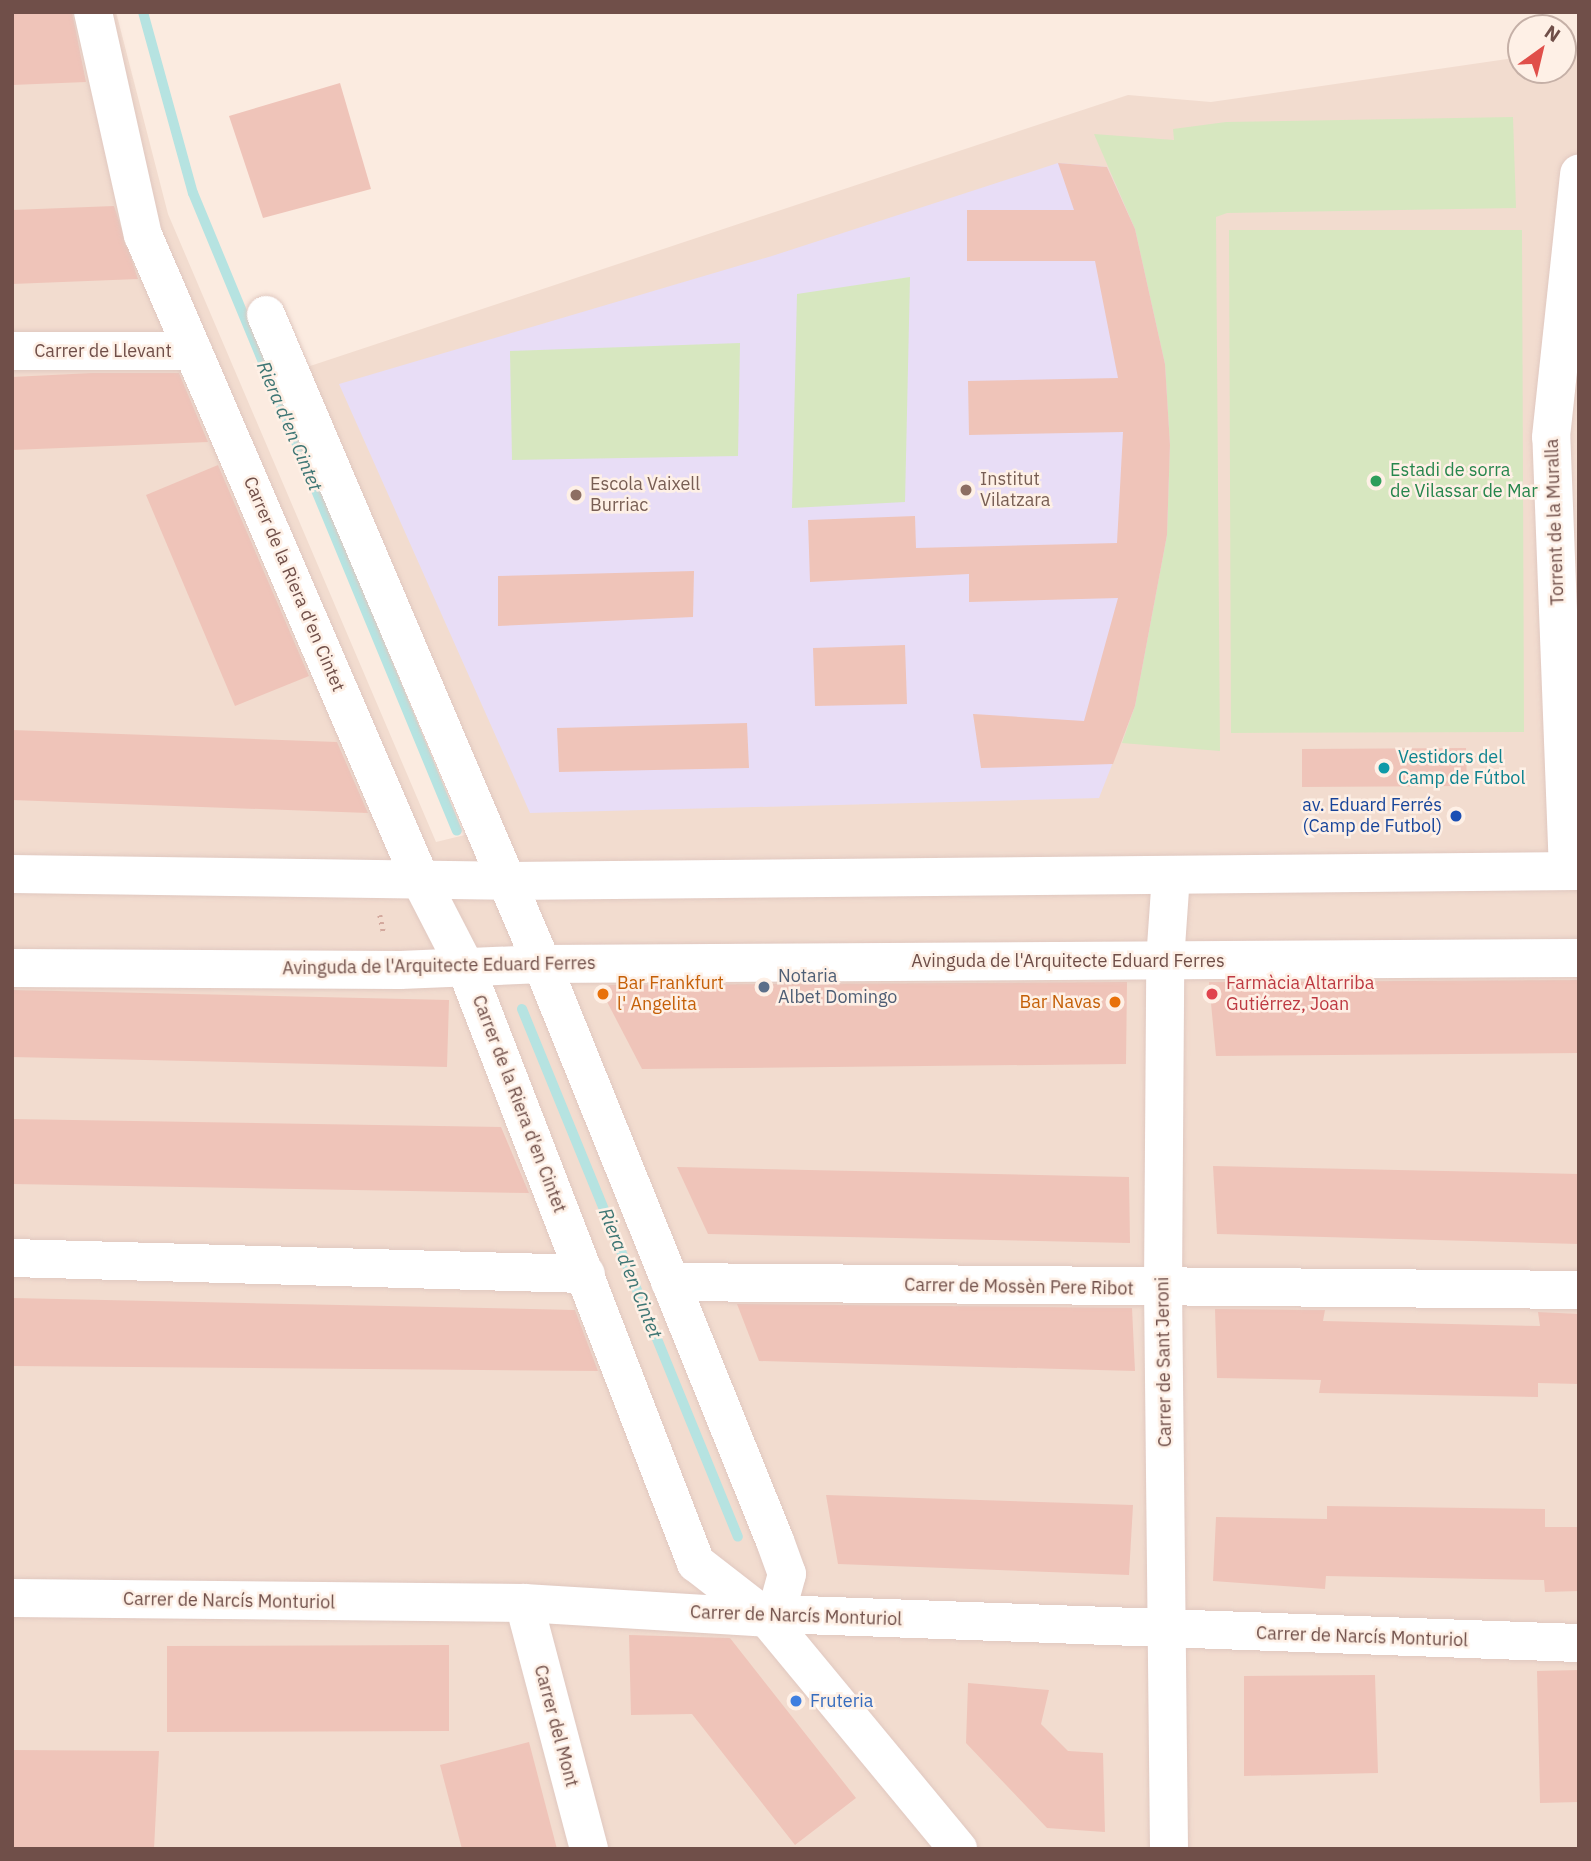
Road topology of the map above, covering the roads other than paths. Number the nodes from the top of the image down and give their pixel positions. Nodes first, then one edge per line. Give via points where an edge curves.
1 (93, 12) edge
2 (1579, 173) edge
3 (267, 315) dead end
4 (193, 351) junction
5 (12, 352) edge
6 (501, 867) junction
7 (1573, 871) edge
8 (12, 874) edge
9 (1171, 875) junction
10 (421, 881) junction
11 (1579, 958) edge
12 (1165, 961) junction
13 (542, 964) junction
14 (12, 968) edge
15 (466, 968) junction
16 (12, 1258) edge
17 (586, 1274) junction
18 (670, 1282) junction
19 (1163, 1288) junction
20 (1579, 1290) edge
21 (12, 1598) edge
22 (524, 1603) junction
23 (771, 1616) junction
24 (1167, 1631) junction
25 (1579, 1643) edge
26 (589, 1849) edge
27 (958, 1849) edge
28 (1169, 1849) edge

1 - 4 street, Carrer de la Riera d'en Cintet via 143,235
2 - 7 street, Torrent de la Muralla via 1552,437
3 - 6 street
4 - 5 street, Carrer de Llevant
4 - 10 street, Carrer de la Riera d'en Cintet
6 - 9 street
6 - 10 street
6 - 13 street
7 - 9 street
8 - 10 street
9 - 12 street, Carrer de Sant Jeroni
10 - 15 street, Carrer de la Riera d'en Cintet
11 - 12 street, Avinguda de l'Arquitecte Eduard Ferres
12 - 13 street, Avinguda de l'Arquitecte Eduard Ferres
12 - 19 street, Carrer de Sant Jeroni
13 - 15 street, Avinguda de l'Arquitecte Eduard Ferres
13 - 18 street
14 - 15 street, Avinguda de l'Arquitecte Eduard Ferres
15 - 17 street, Carrer de la Riera d'en Cintet
16 - 17 street
17 - 23 street, Carrer de la Riera d'en Cintet via 696,1563
18 - 19 street, Carrer de Mossèn Pere Ribot
18 - 23 street via 787,1574
19 - 20 street, Carrer de Mossèn Pere Ribot
19 - 24 street, Carrer de Sant Jeroni
21 - 22 street, Carrer de Narcís Monturiol
22 - 23 street, Carrer de Narcís Monturiol
22 - 26 street, Carrer del Mont
23 - 24 street, Carrer de Narcís Monturiol
23 - 27 street, Carrer de la Riera d'en Cintet
24 - 25 street, Carrer de Narcís Monturiol
24 - 28 street, Carrer de Sant Jeroni

